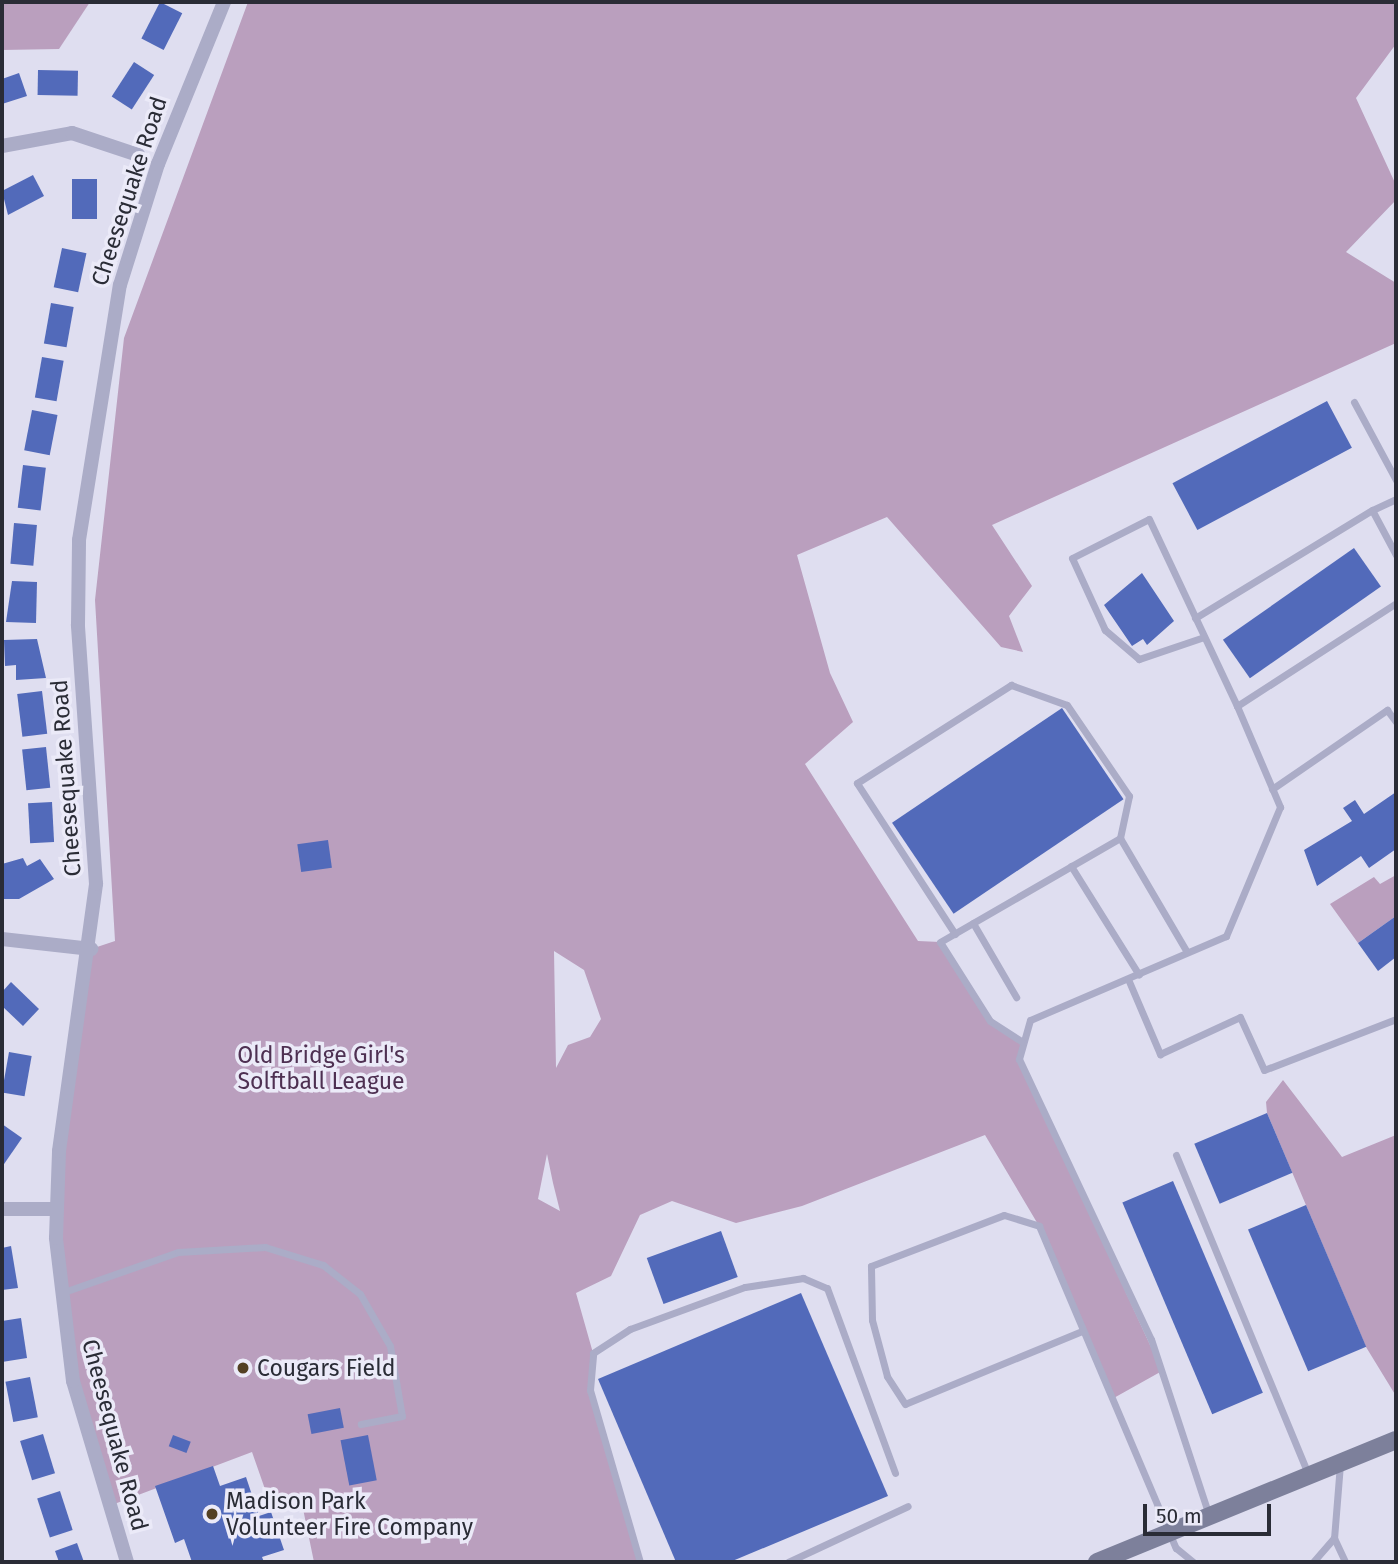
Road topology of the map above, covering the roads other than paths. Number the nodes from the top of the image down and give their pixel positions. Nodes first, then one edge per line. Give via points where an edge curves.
1 (224, 2) edge
2 (2, 146) edge
3 (143, 163) dead end
4 (1354, 402) dead end
5 (1396, 480) edge
6 (1396, 499) edge
7 (1372, 510) junction
8 (1396, 555) edge
9 (1396, 603) edge
10 (1195, 618) junction
11 (1204, 637) junction
12 (1237, 706) junction
13 (1396, 722) edge
14 (1272, 789) junction
15 (1120, 838) junction
16 (1071, 866) junction
17 (973, 923) junction
18 (955, 934) junction
19 (2, 939) edge
20 (91, 949) junction
21 (1187, 951) junction
22 (1139, 975) junction
23 (1128, 979) junction
24 (1016, 997) dead end
25 (1396, 1019) edge
26 (1021, 1041) junction
27 (1177, 1155) dead end
28 (2, 1209) edge
29 (56, 1209) junction
30 (60, 1293) junction
31 (1082, 1331) junction
32 (360, 1424) dead end
33 (1396, 1440) edge
34 (1340, 1460) junction
35 (1308, 1472) junction
36 (895, 1473) dead end
37 (908, 1506) dead end
38 (1209, 1516) junction
39 (1171, 1532) junction
40 (1334, 1538) junction
41 (127, 1562) edge
42 (640, 1562) edge
43 (788, 1562) edge
44 (1097, 1562) edge
45 (1193, 1562) edge
46 (1313, 1562) edge
47 (1345, 1562) edge

1 - 20 street, Cheesequake Road via 158,164 120,285 82,510 78,625 96,884
2 - 3 street via 72,133 138,155
4 - 5 lane
6 - 7 lane
7 - 8 lane
7 - 10 lane
9 - 12 lane
10 - 11 lane
10 - 11 lane via 1149,519 1072,558 1105,630 1139,659
11 - 12 lane
12 - 14 lane
13 - 14 lane via 1387,710
14 - 21 lane via 1280,807 1226,936
15 - 16 lane
15 - 18 lane via 1129,796 1067,705 1011,685 857,783
15 - 21 lane
16 - 17 lane
16 - 22 lane
17 - 18 lane
17 - 24 lane
18 - 26 lane via 940,942 989,1021
19 - 20 street
20 - 29 street, Cheesequake Road via 59,1151
21 - 22 lane
22 - 23 lane
23 - 25 lane via 1160,1054 1240,1017 1265,1070
23 - 26 lane via 1057,1004 1030,1020
26 - 38 lane via 1024,1071 1151,1339
27 - 35 lane
28 - 29 street
29 - 30 street, Cheesequake Road
30 - 32 lane via 178,1252 265,1247 323,1265 360,1294 390,1346 402,1416
30 - 41 street, Cheesequake Road via 78,1404
31 - 31 lane via 1039,1226 1004,1215 871,1266 872,1320 887,1376 905,1404
31 - 39 lane
33 - 34 street
34 - 35 street
34 - 40 lane
35 - 38 street
36 - 42 lane via 827,1288 803,1278 745,1287 630,1329 593,1353 590,1390
37 - 43 lane
38 - 39 street
39 - 44 street
39 - 45 lane via 1177,1548
40 - 46 lane
40 - 47 lane

